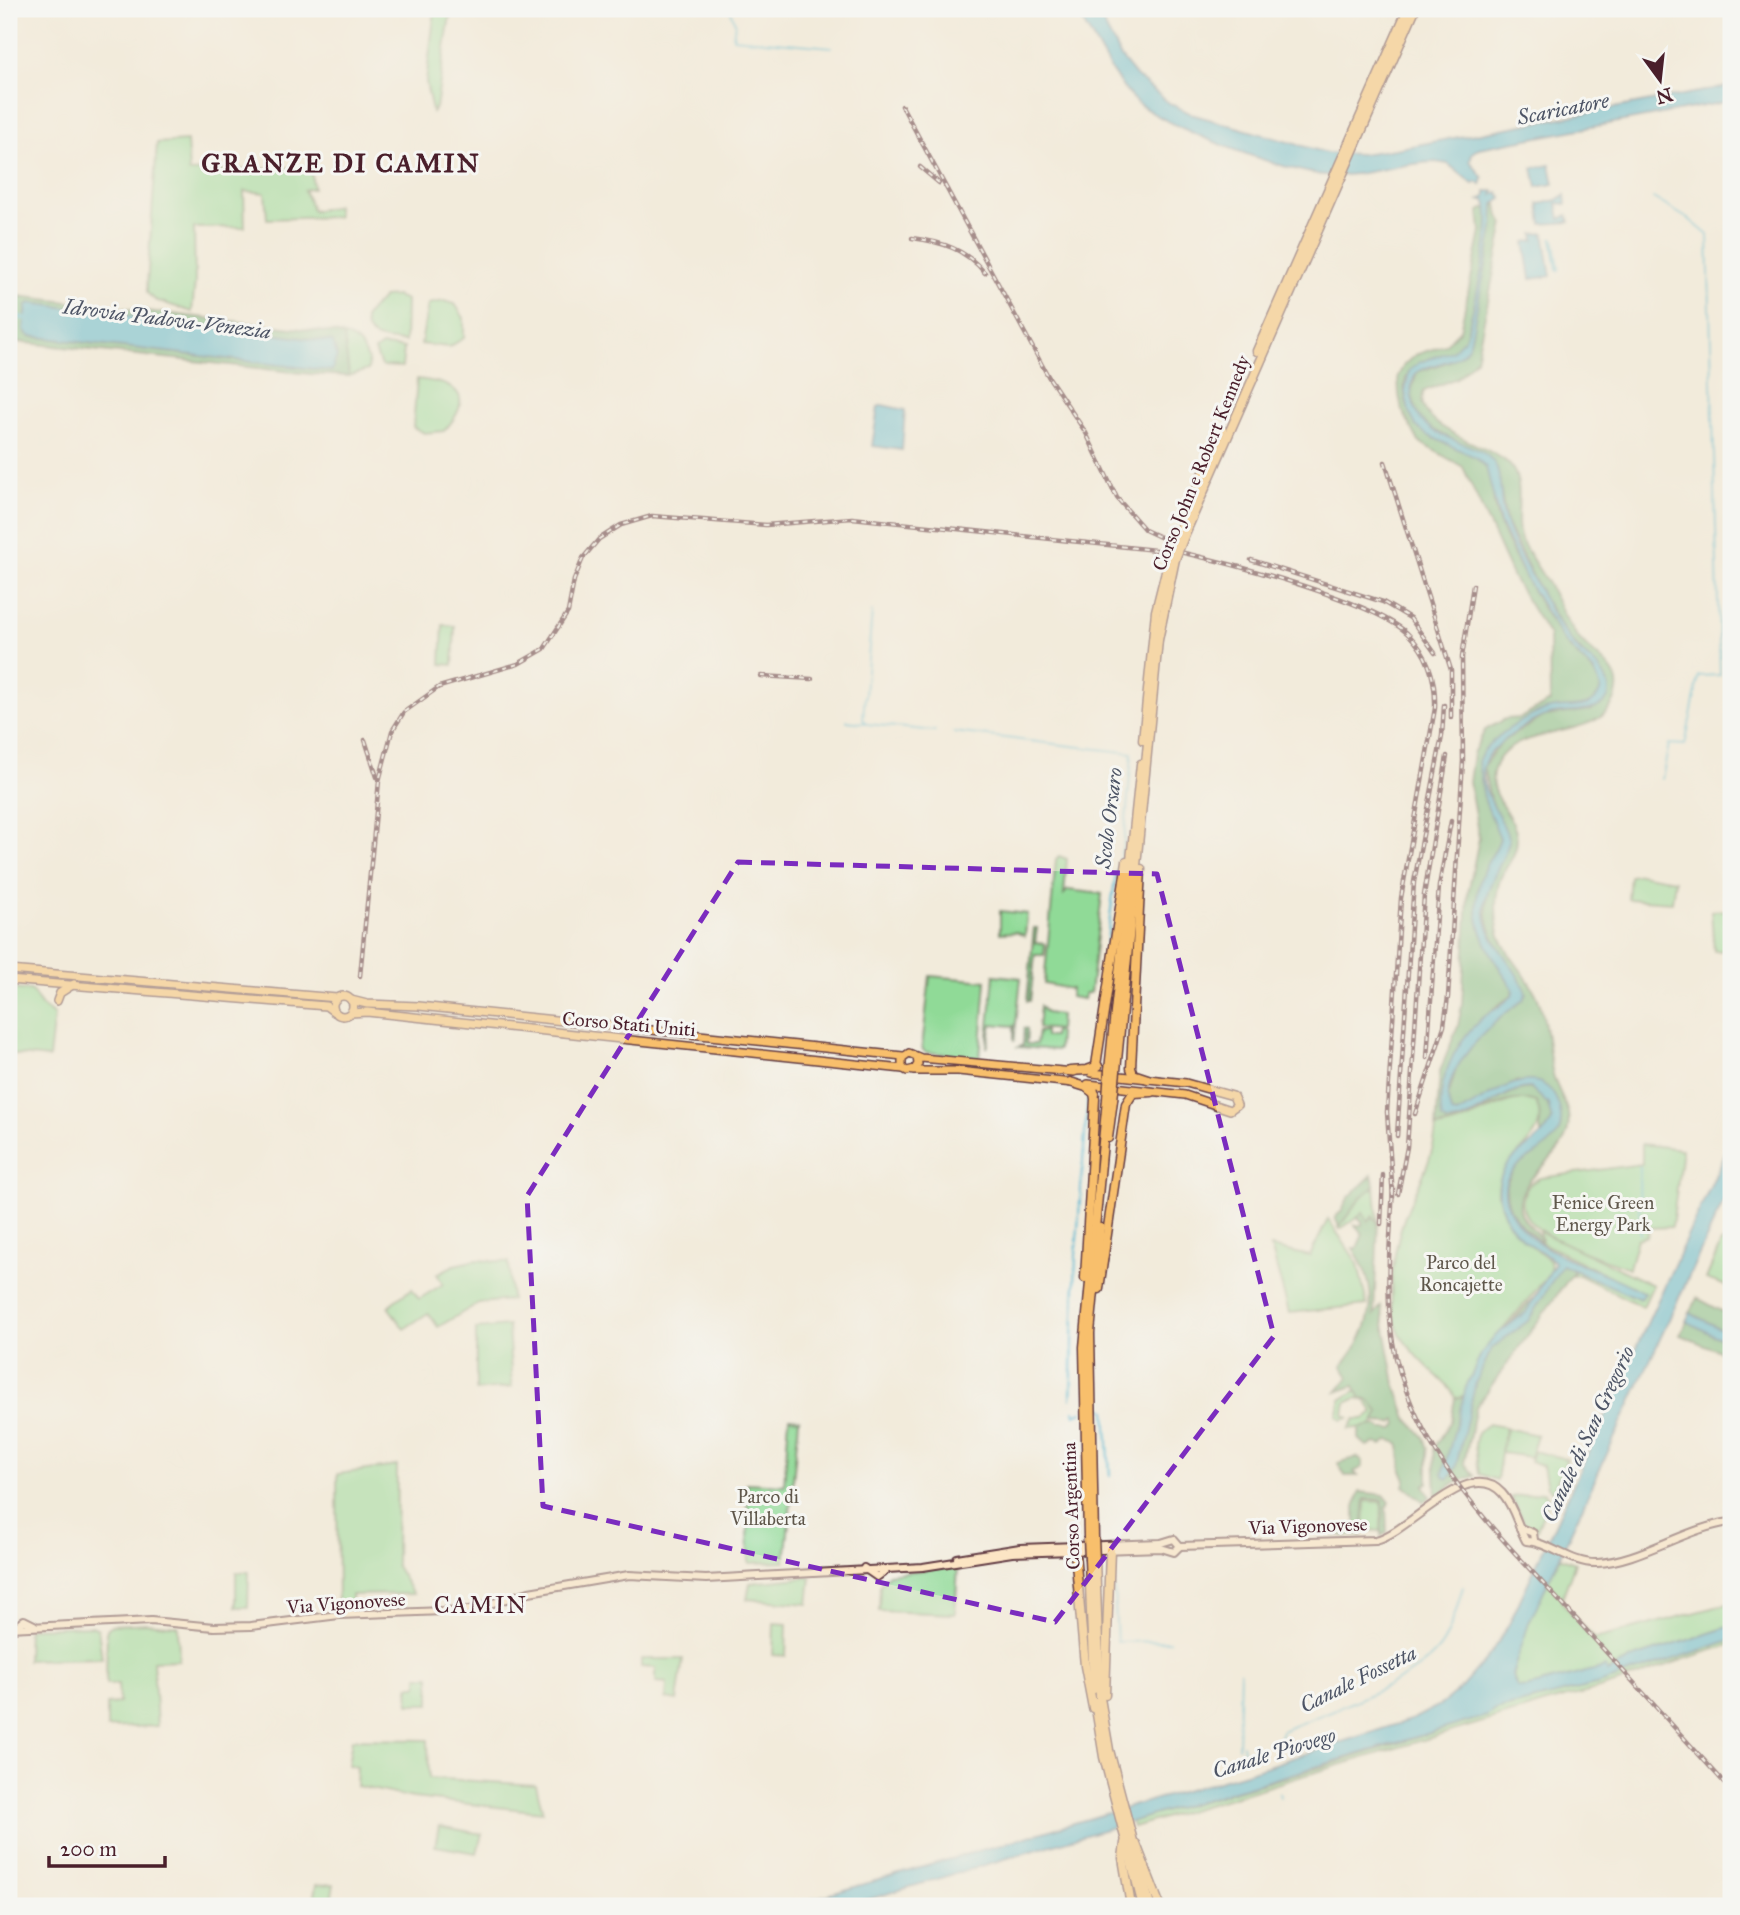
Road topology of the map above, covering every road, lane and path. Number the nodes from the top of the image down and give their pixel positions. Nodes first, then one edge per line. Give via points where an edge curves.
1 (1408, 9) edge
2 (1415, 9) edge
3 (1350, 149) junction
4 (1155, 640) junction
5 (1136, 813) junction
6 (1141, 830) junction
7 (9, 968) edge
8 (9, 979) edge
9 (46, 982) junction
10 (61, 982) junction
11 (75, 984) junction
12 (337, 998) junction
13 (351, 1000) junction
14 (334, 1012) junction
15 (351, 1013) junction
16 (903, 1056) junction
17 (917, 1057) junction
18 (904, 1069) junction
19 (1070, 1070) joint
20 (1095, 1070) junction
21 (913, 1071) junction
22 (1110, 1072) junction
23 (1148, 1079) junction
24 (1070, 1082) joint
25 (1096, 1087) junction
26 (1152, 1092) junction
27 (1110, 1099) junction
28 (1084, 1347) junction
29 (1090, 1365) junction
30 (1087, 1398) junction
31 (1731, 1522) edge
32 (1109, 1548) junction
33 (1076, 1549) junction
34 (1092, 1559) junction
35 (12, 1628) edge
36 (1104, 1726) junction
37 (1101, 1741) junction
38 (1117, 1796) junction
39 (1128, 1836) junction
40 (1131, 1906) edge
41 (1143, 1906) edge
42 (1150, 1906) edge
43 (1160, 1906) edge

1 - 3 highway
2 - 3 highway
3 - 4 highway, Corso John e Robert Kennedy, bridge via 1181,535
4 - 5 highway, Corso John e Robert Kennedy
4 - 6 highway, Corso John e Robert Kennedy
5 - 20 highway
5 - 22 highway, Corso John e Robert Kennedy
6 - 22 highway, Corso John e Robert Kennedy
6 - 23 highway via 1131,1068 1133,1074
7 - 12 main road
8 - 9 main road
8 - 10 main road
9 - 10 main road
9 - 11 main road via 57,1001 64,989
10 - 11 main road
11 - 14 main road via 326,1006
12 - 13 main road
12 - 14 main road
13 - 15 main road
13 - 16 main road, Corso Stati Uniti
14 - 15 main road via 343,1017
15 - 18 main road, Corso Stati Uniti
16 - 17 main road
16 - 18 main road
17 - 19 main road
17 - 21 main road via 919,1063
18 - 21 main road
19 - 20 highway
20 - 22 main road
20 - 25 main road
21 - 24 main road
22 - 23 main road
22 - 27 highway, Corso John e Robert Kennedy, bridge
23 - 26 main road via 1213,1089 1233,1097 1237,1105 1230,1110 1197,1097
24 - 25 highway
25 - 26 main road
25 - 28 highway
26 - 29 highway via 1133,1093 1126,1104
27 - 28 highway, Corso Argentina
27 - 29 highway, Corso Argentina
28 - 30 highway, Corso Argentina
29 - 30 highway, Corso Argentina
30 - 34 highway, Corso Argentina, bridge
31 - 32 main road, Via Vigonovese via 1610,1562 1590,1563 1527,1542 1503,1493 1477,1482 1458,1488 1376,1540 1180,1546 1176,1539 1168,1546
32 - 33 main road, Via Vigonovese
32 - 36 highway
33 - 35 main road, Via Vigonovese via 1030,1550 877,1572 864,1568 710,1579 620,1576 530,1591 470,1610 339,1615 251,1626 151,1621
33 - 37 highway via 1085,1666
34 - 36 highway, Corso Argentina
34 - 37 highway, Corso Argentina via 1091,1655
36 - 38 highway, Corso Argentina
37 - 38 highway, Corso Argentina
38 - 39 highway, Corso Argentina
39 - 40 highway via 1123,1858
39 - 41 highway, Corso Argentina
39 - 42 highway, Corso Argentina
39 - 43 highway via 1141,1852

